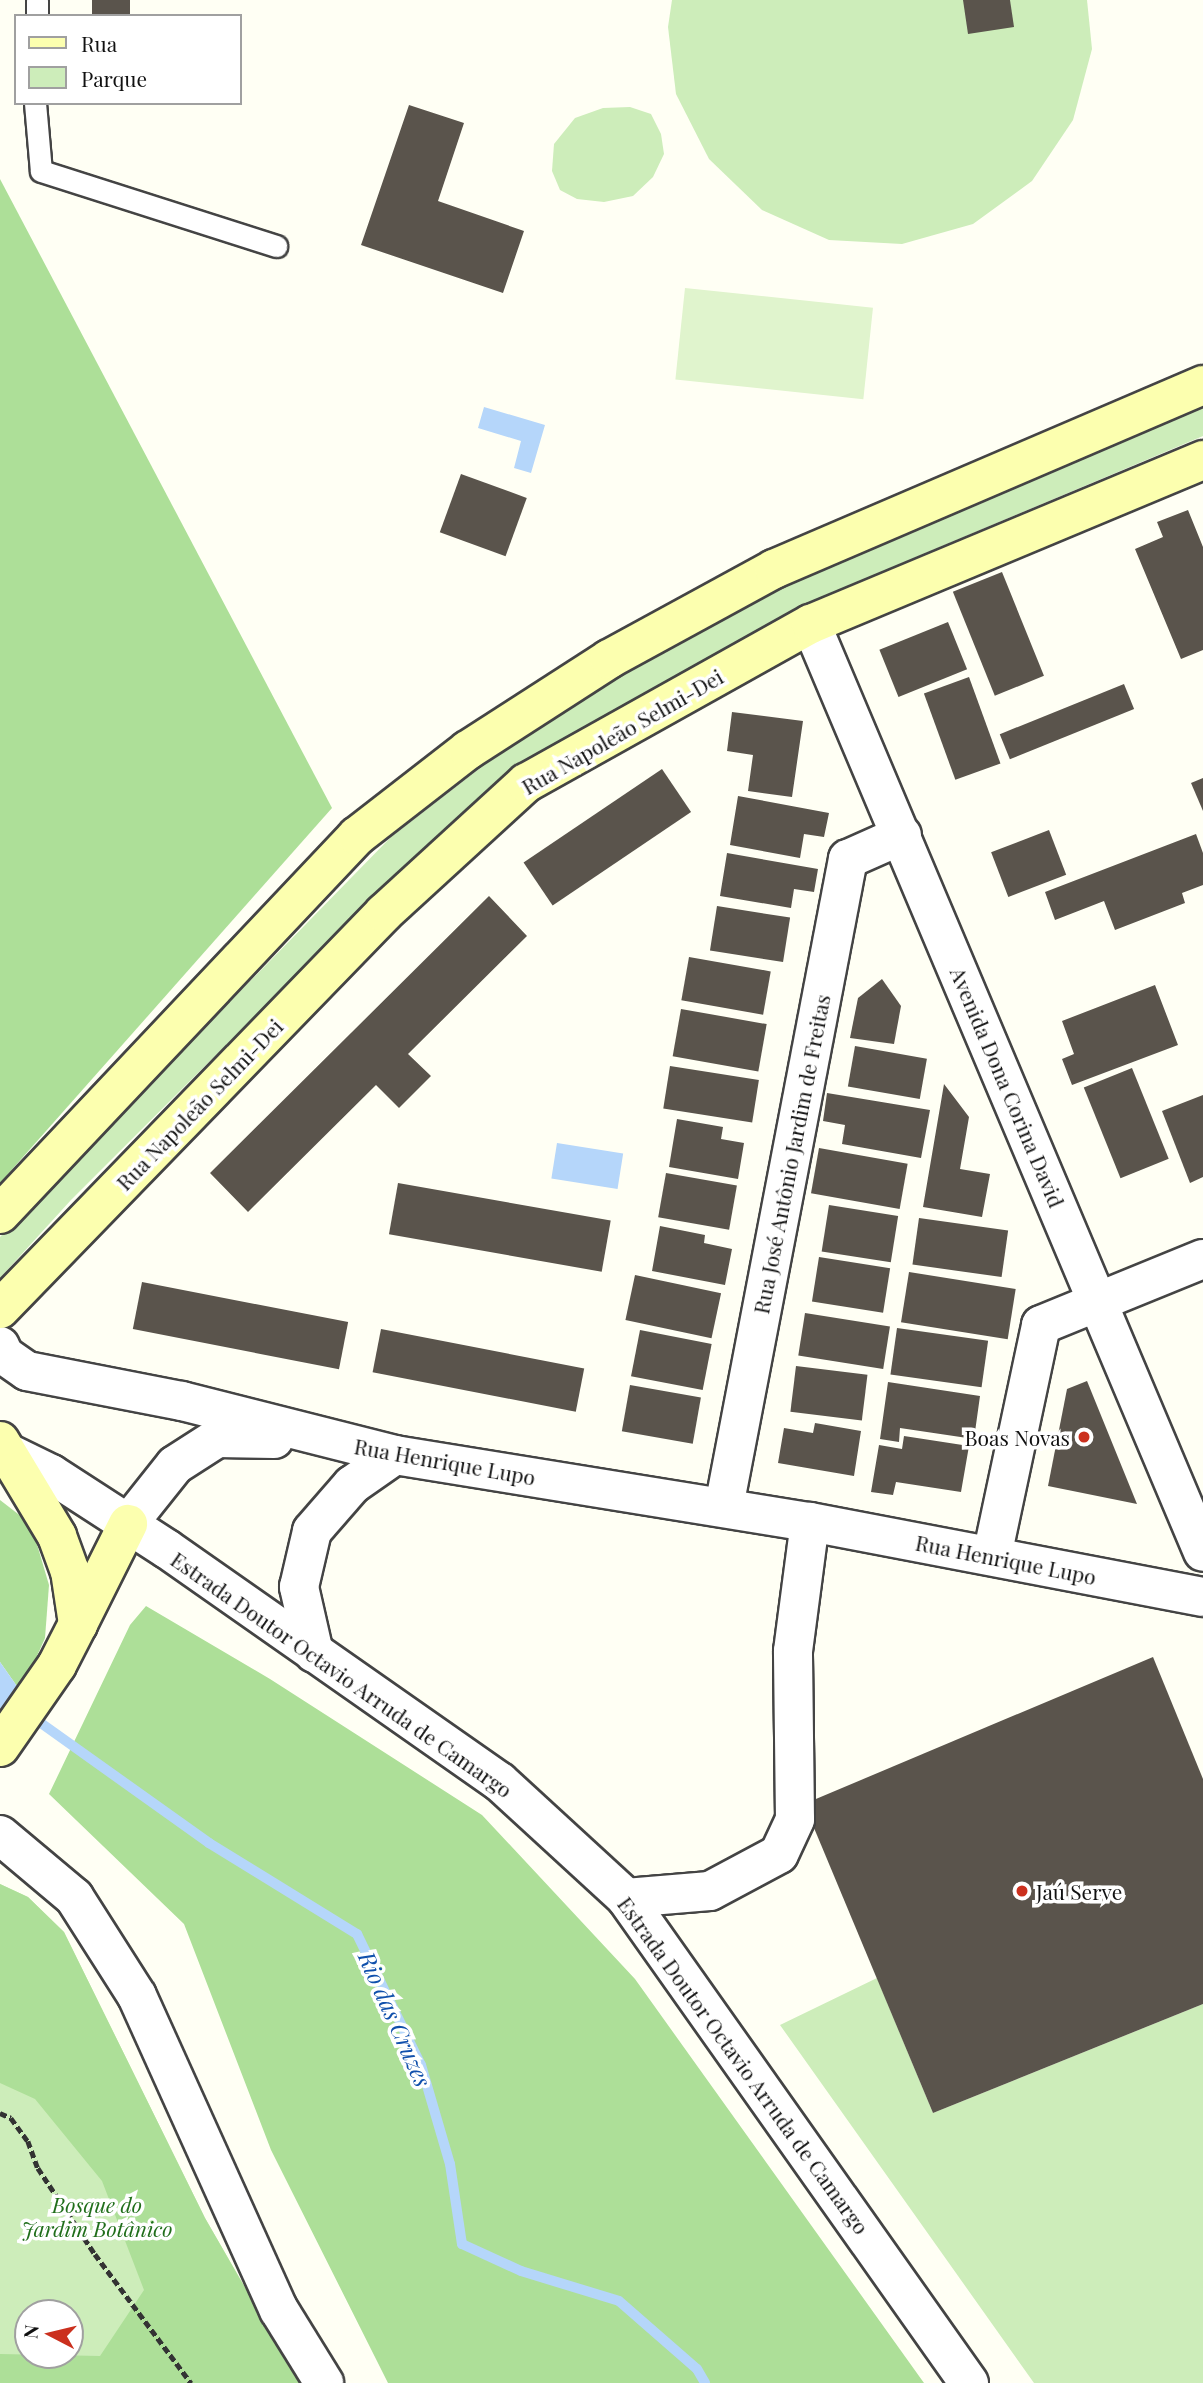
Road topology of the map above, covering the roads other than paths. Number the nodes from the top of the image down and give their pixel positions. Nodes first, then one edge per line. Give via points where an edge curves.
1 (35, 105) edge
2 (276, 246) dead end
3 (1203, 385) edge
4 (1203, 460) edge
5 (811, 624) junction
6 (902, 835) junction
7 (0, 1214) edge
8 (1203, 1259) edge
9 (1098, 1303) junction
10 (0, 1309) edge
11 (0, 1346) edge
12 (332, 1441) junction
13 (1, 1446) edge
14 (395, 1455) junction
15 (724, 1507) junction
16 (810, 1522) junction
17 (128, 1524) junction
18 (1203, 1552) edge
19 (992, 1556) junction
20 (1203, 1597) edge
21 (78, 1624) junction
22 (314, 1653) junction
23 (0, 1748) edge
24 (0, 1835) edge
25 (626, 1898) junction
26 (324, 2383) edge
27 (969, 2383) edge

1 - 2 lane via 41,171
3 - 7 main road via 774,569 609,659 468,750 357,836
4 - 5 main road, Rua Napoleão Selmi-Dei
5 - 6 street, Avenida Dona Corina David
5 - 10 main road, Rua Napoleão Selmi-Dei via 526,783 384,914
6 - 9 street, Avenida Dona Corina David
6 - 15 street, Rua José Antônio Jardim de Freitas via 848,859
8 - 9 street
9 - 18 street, Avenida Dona Corina David
9 - 19 street via 1041,1325
11 - 12 street, Rua Henrique Lupo via 4,1355 27,1371 182,1401
12 - 14 street, Rua Henrique Lupo
12 - 17 street, Rua Henrique Lupo via 217,1438 175,1465
13 - 17 street, Estrada Doutor Octavio Arruda de Camargo
13 - 21 main road via 57,1536 70,1572
14 - 15 street, Rua Henrique Lupo
14 - 22 street via 352,1485 312,1531 299,1587
15 - 16 street, Rua Henrique Lupo
16 - 19 street, Rua Henrique Lupo
16 - 25 street via 793,1651 794,1819 779,1854 710,1891
17 - 21 main road
17 - 22 street, Estrada Doutor Octavio Arruda de Camargo
19 - 20 street, Rua Henrique Lupo
21 - 23 main road via 57,1665
22 - 25 street, Estrada Doutor Octavio Arruda de Camargo via 500,1782
24 - 26 street via 74,1897 137,1996 278,2310
25 - 27 street, Estrada Doutor Octavio Arruda de Camargo

